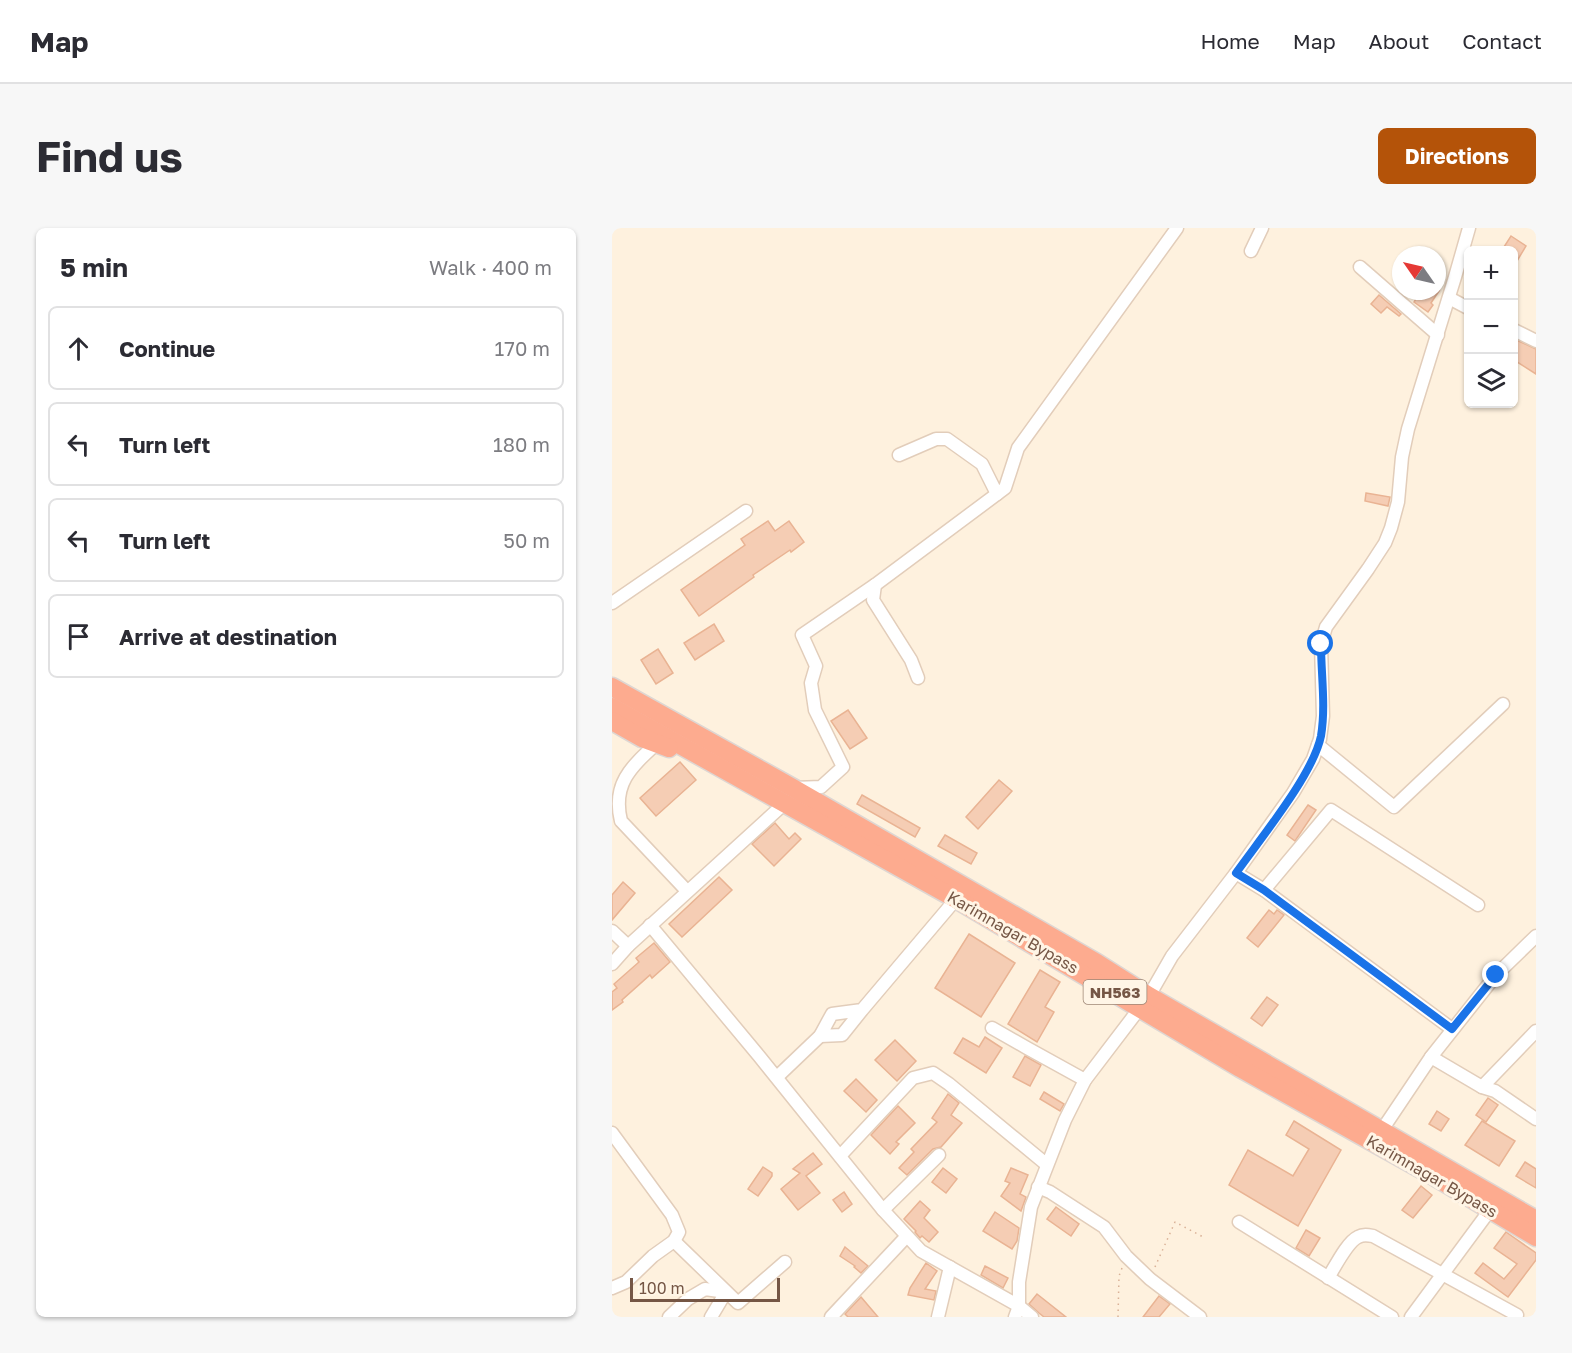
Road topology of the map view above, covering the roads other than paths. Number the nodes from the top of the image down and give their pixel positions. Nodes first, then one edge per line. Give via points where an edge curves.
1 (1177, 228) edge
2 (1262, 228) edge
3 (1468, 228) edge
4 (1251, 251) dead end
5 (1360, 267) dead end
6 (1449, 298) junction
7 (1464, 306) edge
8 (1518, 332) edge
9 (1438, 334) junction
10 (1536, 341) edge
11 (899, 455) dead end
12 (997, 494) junction
13 (746, 511) dead end
14 (875, 585) junction
15 (612, 603) edge
16 (918, 678) dead end
17 (612, 687) edge
18 (1503, 704) dead end
19 (612, 707) edge
20 (612, 721) edge
21 (665, 742) junction
22 (1318, 745) junction
23 (789, 796) junction
24 (1236, 873) junction
25 (1264, 890) junction
26 (687, 891) junction
27 (956, 898) junction
28 (1478, 904) dead end
29 (650, 925) junction
30 (612, 931) edge
31 (1536, 936) edge
32 (628, 946) junction
33 (612, 963) edge
34 (1144, 1002) junction
35 (865, 1006) junction
36 (992, 1028) dead end
37 (1452, 1029) junction
38 (1536, 1031) edge
39 (820, 1036) junction
40 (1431, 1057) junction
41 (777, 1077) junction
42 (1085, 1080) junction
43 (1482, 1087) junction
44 (1536, 1118) edge
45 (1382, 1130) junction
46 (612, 1133) edge
47 (939, 1155) dead end
48 (840, 1156) junction
49 (1046, 1164) junction
50 (1038, 1187) junction
51 (883, 1210) junction
52 (1490, 1210) junction
53 (1536, 1220) edge
54 (1239, 1222) dead end
55 (906, 1237) junction
56 (1536, 1237) edge
57 (674, 1241) junction
58 (785, 1262) dead end
59 (950, 1267) junction
60 (1442, 1272) junction
61 (1328, 1278) junction
62 (612, 1288) edge
63 (726, 1293) junction
64 (1017, 1311) edge
65 (1517, 1315) dead end
66 (669, 1317) edge
67 (711, 1317) edge
68 (831, 1317) edge
69 (938, 1317) edge
70 (1032, 1317) edge
71 (1200, 1317) edge
72 (1392, 1317) edge
73 (1411, 1317) edge

1 - 12 street via 1018,448 1005,488
2 - 4 street
3 - 6 street
5 - 9 street
6 - 7 street
6 - 9 street
8 - 10 street
9 - 22 street via 1408,429 1391,528 1374,560 1326,627 1321,644 1323,716
11 - 12 street via 936,439 947,439 982,464
12 - 14 street
13 - 15 street
14 - 16 street via 873,600 912,660
14 - 23 street via 802,635 816,666 812,683 815,710 843,768 821,786
17 - 23 highway, NH563
18 - 22 street via 1394,807
19 - 21 highway
20 - 21 highway, NH563
21 - 23 highway, Karimnagar Bypass / NH563 via 663,748 692,751
21 - 26 street via 627,771 616,796 616,809 621,821
22 - 24 street via 1293,793
23 - 26 street
23 - 27 highway, Karimnagar Bypass / NH563
23 - 34 highway, Karimnagar Bypass / NH563 via 1097,963 1127,983
24 - 25 street
24 - 34 street via 1172,956
25 - 28 street via 1331,810
25 - 37 street
26 - 29 street
27 - 34 highway, Karimnagar Bypass / NH563
27 - 35 street
29 - 32 street
29 - 41 street
30 - 32 street
31 - 37 street via 1496,975
32 - 33 street
34 - 42 street
34 - 45 highway, Karimnagar Bypass / NH563
34 - 52 highway, Karimnagar Bypass / NH563 via 1240,1068
35 - 39 street via 842,1035
35 - 39 street via 831,1014
36 - 42 street
37 - 40 street
38 - 43 street
39 - 41 street
40 - 43 street
40 - 45 street
41 - 48 street
42 - 49 street
43 - 44 street via 1495,1091
45 - 53 highway, Karimnagar Bypass / NH563
46 - 57 street via 672,1215 679,1232
47 - 51 street
48 - 49 street via 912,1078 933,1073
48 - 51 street
49 - 50 street
50 - 64 street via 1031,1207
50 - 71 street via 1104,1227 1150,1279
51 - 55 street
52 - 56 highway, Karimnagar Bypass / NH563
52 - 60 street
54 - 61 street
55 - 59 street via 921,1251
55 - 68 street
57 - 62 street via 626,1282
57 - 63 street
58 - 63 street via 738,1303
59 - 64 street
59 - 69 street
60 - 61 street via 1365,1235 1350,1244
60 - 65 street
60 - 73 street
61 - 72 street
63 - 66 street via 705,1289
63 - 67 street
64 - 70 street

